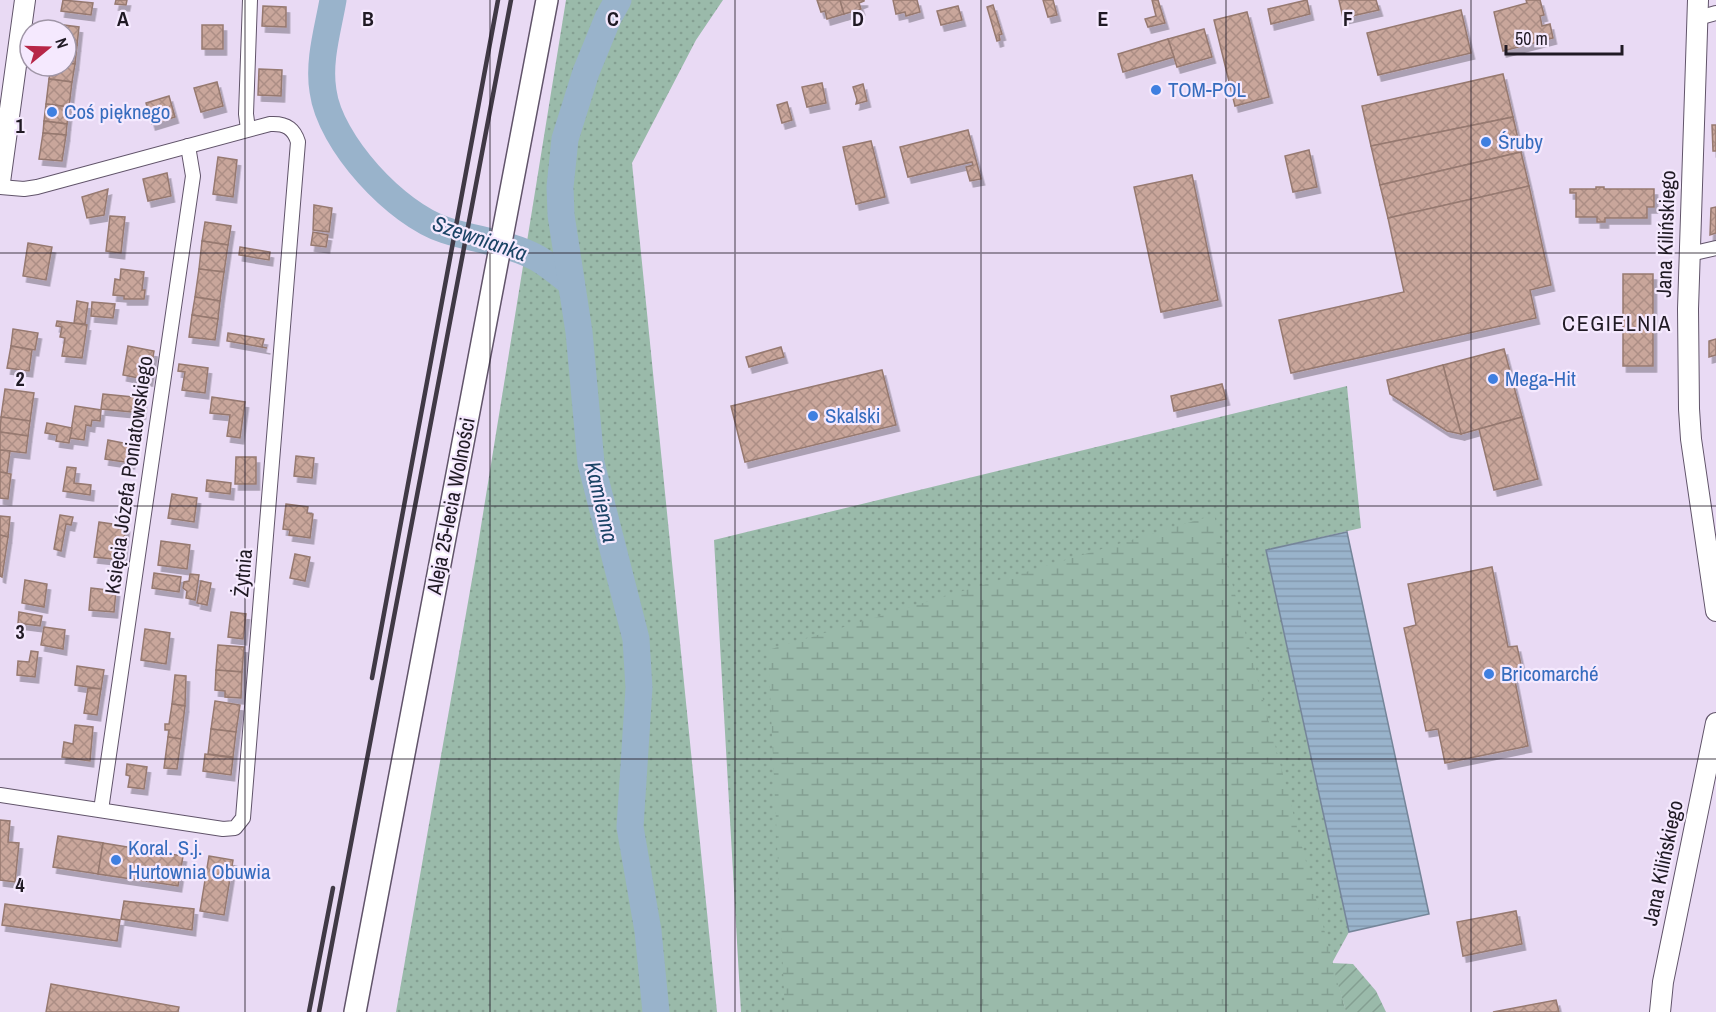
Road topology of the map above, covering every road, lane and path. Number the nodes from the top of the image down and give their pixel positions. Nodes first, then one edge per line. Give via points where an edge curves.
1 (25, 0) edge
2 (249, 0) edge
3 (546, 1) edge
4 (1704, 10) edge
5 (248, 129) junction
6 (188, 146) junction
7 (0, 182) edge
8 (0, 187) edge
9 (1716, 248) edge
10 (1690, 254) junction
11 (1716, 611) edge
12 (1716, 723) edge
13 (0, 795) edge
14 (101, 810) junction
15 (355, 1012) edge
16 (1660, 1012) edge

1 - 7 street
2 - 5 street
3 - 15 main road, Aleja 25-lecia Wolności
4 - 10 street, Jana Kilińskiego
5 - 6 street
5 - 14 street, Żytnia via 270,123 285,125 293,131 298,148 245,813 238,826 223,829
6 - 8 street via 37,187
6 - 14 street, Księcia Józefa Poniatowskiego via 193,176
9 - 10 street
10 - 11 street, Jana Kilińskiego via 1690,429
12 - 16 street, Jana Kilińskiego
13 - 14 street, Żytnia

